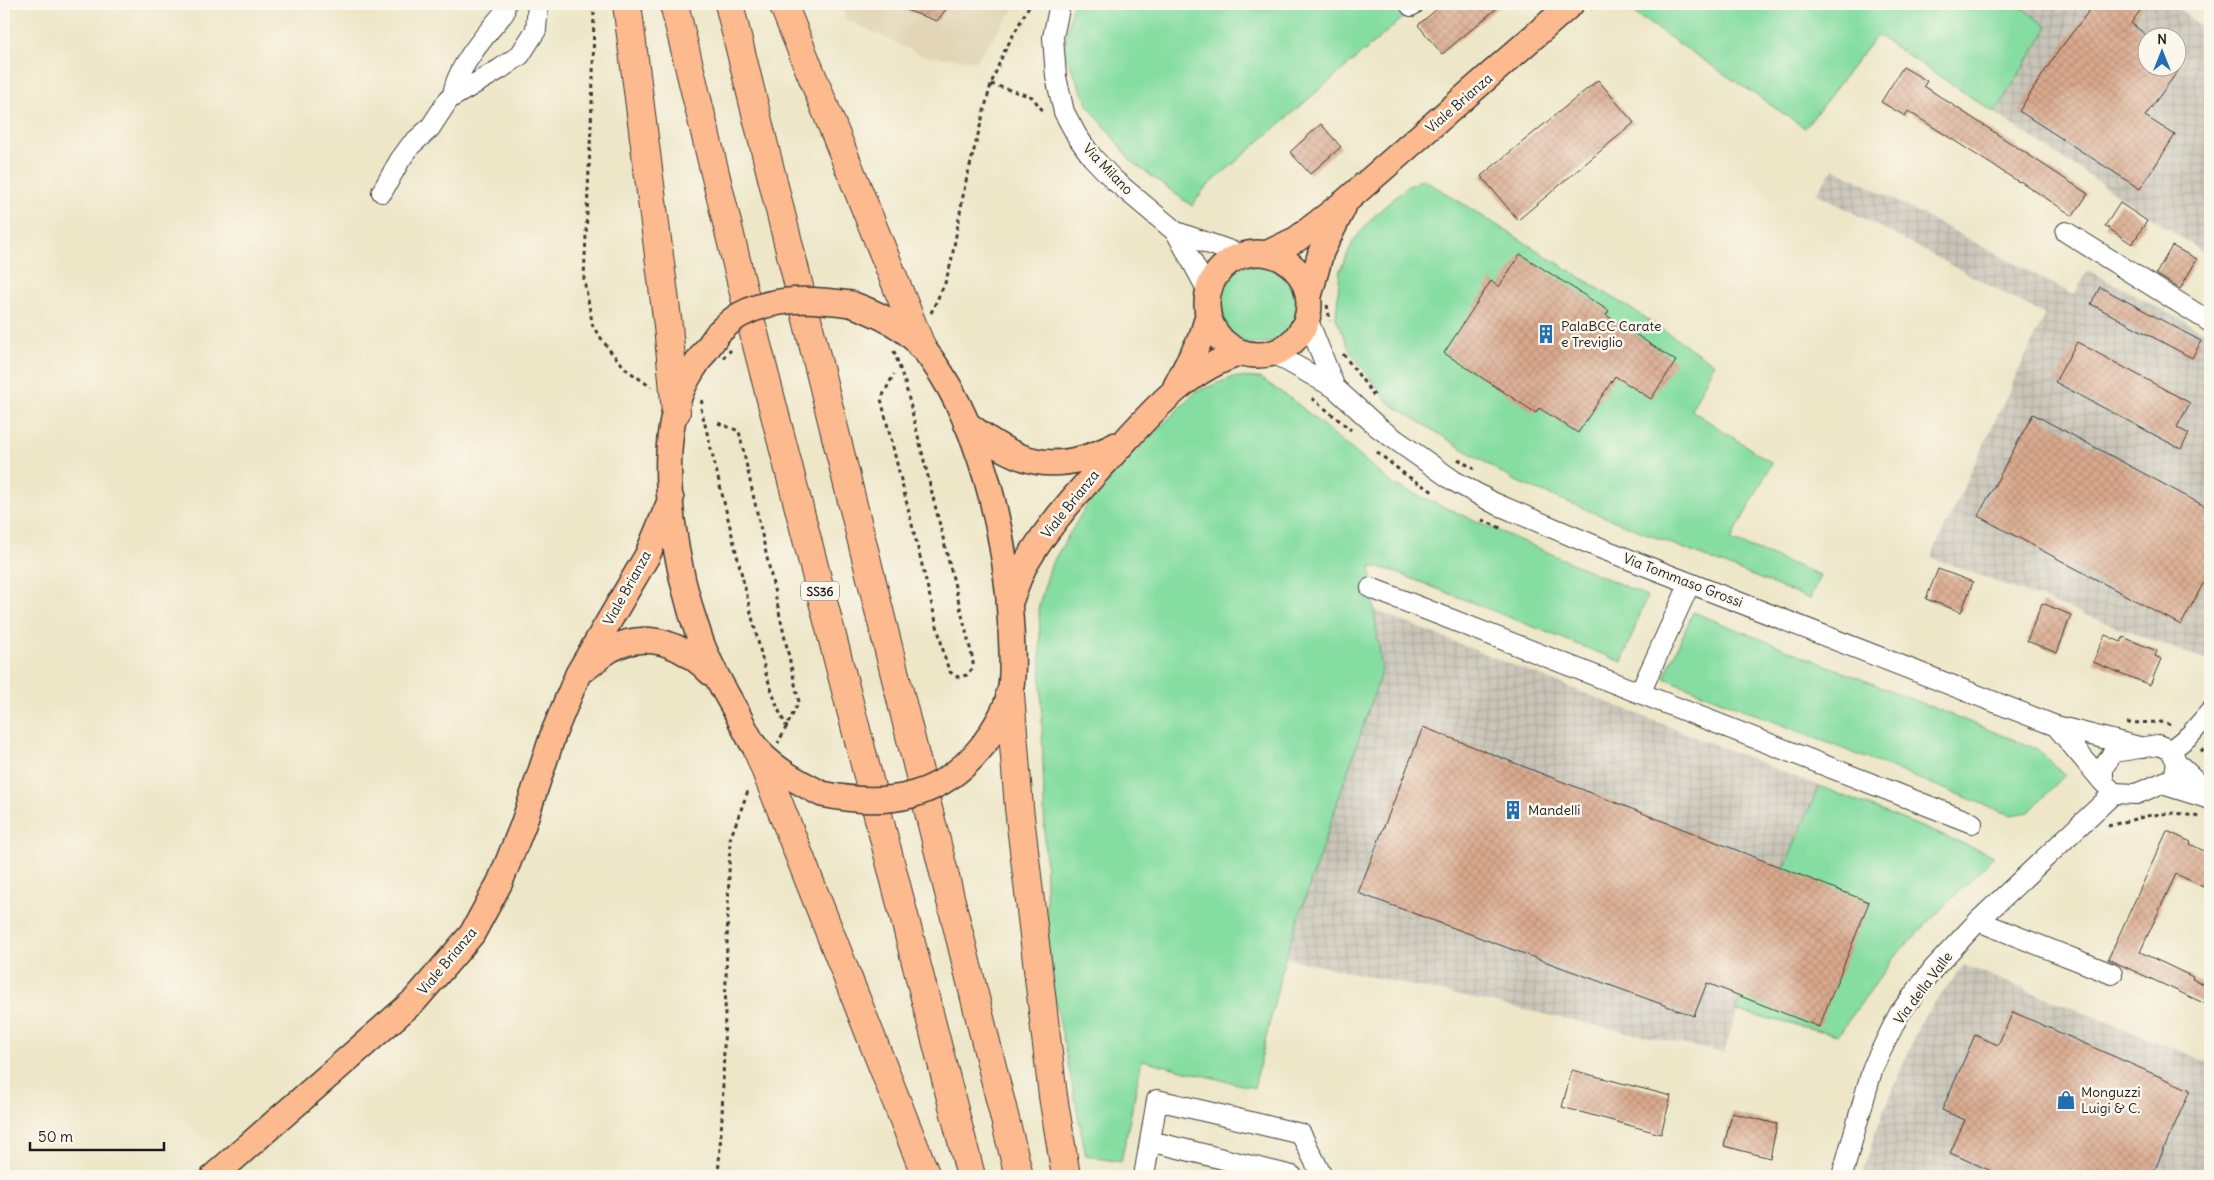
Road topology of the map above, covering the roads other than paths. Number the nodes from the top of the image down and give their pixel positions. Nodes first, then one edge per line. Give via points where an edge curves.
1 (506, 4) edge
2 (538, 4) edge
3 (628, 4) edge
4 (674, 4) edge
5 (729, 4) edge
6 (783, 4) edge
7 (1060, 4) edge
8 (1579, 8) edge
9 (453, 96) junction
10 (382, 192) dead end
11 (1346, 202) junction
12 (1176, 232) junction
13 (2066, 232) dead end
14 (1268, 253) junction
15 (1242, 255) junction
16 (1208, 291) junction
17 (1314, 304) junction
18 (1208, 316) junction
19 (2210, 322) edge
20 (921, 346) junction
21 (1241, 353) junction
22 (1273, 353) junction
23 (1335, 388) junction
24 (1174, 390) junction
25 (676, 412) junction
26 (966, 423) junction
27 (1127, 439) junction
28 (671, 499) junction
29 (1690, 583) junction
30 (1371, 588) dead end
31 (1010, 602) junction
32 (578, 674) junction
33 (718, 680) junction
34 (1640, 693) junction
35 (1010, 694) junction
36 (2210, 712) edge
37 (2056, 726) junction
38 (767, 748) junction
39 (2162, 752) junction
40 (2162, 784) junction
41 (2108, 787) junction
42 (2136, 794) junction
43 (2210, 794) edge
44 (2210, 799) edge
45 (1972, 823) dead end
46 (2073, 832) junction
47 (1978, 921) junction
48 (2112, 974) dead end
49 (1150, 1141) junction
50 (1064, 1165) edge
51 (214, 1176) edge
52 (926, 1176) edge
53 (970, 1176) edge
54 (1019, 1176) edge
55 (1083, 1176) edge
56 (1144, 1176) edge
57 (1292, 1176) edge
58 (1322, 1176) edge
59 (1842, 1176) edge

1 - 9 street via 504,13 469,57
2 - 9 street via 536,30 520,54
3 - 25 highway
4 - 53 highway, SS36 via 755,337
5 - 54 highway
6 - 20 highway
7 - 12 street, Via Milano via 1053,37 1056,77 1064,112 1092,157 1114,180
8 - 11 main road, Viale Brianza
9 - 10 street via 430,128 411,145
11 - 14 main road, Viale Brianza via 1297,239
11 - 17 main road, Viale Brianza via 1321,252
12 - 15 street, Via Milano
12 - 16 street, Via Milano
13 - 19 street
14 - 15 main road
14 - 17 main road via 1295,268
15 - 16 main road via 1226,263 1215,275
16 - 18 main road
17 - 22 main road via 1295,340
17 - 23 street, Via Tommaso Grossi
18 - 21 main road via 1220,338
18 - 24 main road, Viale Brianza via 1202,336
20 - 25 main road, bridge via 876,313 851,304 791,300 762,306 739,315 728,339 696,365 679,396
20 - 26 main road
21 - 22 main road
21 - 24 main road, Viale Brianza via 1218,361
22 - 23 street, Via Tommaso Grossi
23 - 29 street, Via Tommaso Grossi via 1379,428 1454,481 1494,503
24 - 27 main road, Viale Brianza
25 - 28 main road via 670,456
26 - 27 main road, Viale Brianza via 1008,453 1054,464 1095,456
26 - 31 main road via 994,507
27 - 31 main road, Viale Brianza via 1054,519 1025,565
28 - 32 main road, Viale Brianza via 647,556
28 - 33 main road via 685,589 701,643
29 - 34 street
29 - 37 street, Via Tommaso Grossi
30 - 34 street
31 - 35 main road
32 - 33 main road, Viale Brianza via 624,644 654,642 683,650
32 - 51 main road, Viale Brianza via 500,882 472,934 415,1000
33 - 38 main road
34 - 45 street
35 - 38 main road, bridge via 993,731 973,758 954,775 942,784 919,793 890,800 846,799 822,794 782,774
35 - 50 highway via 1022,828
36 - 39 street via 2190,735
37 - 39 street, Via Tommaso Grossi
37 - 41 street
38 - 52 highway
39 - 40 street via 2174,778
39 - 41 street via 2114,752 2103,767
39 - 43 street
40 - 42 street
40 - 44 street
41 - 42 street
41 - 46 street
42 - 46 street
46 - 47 street, Via della Valle
47 - 48 street
47 - 59 street, Via della Valle via 1934,968 1899,1014 1873,1067
49 - 56 street
49 - 57 street
49 - 58 street via 1157,1100 1301,1134
50 - 55 street

